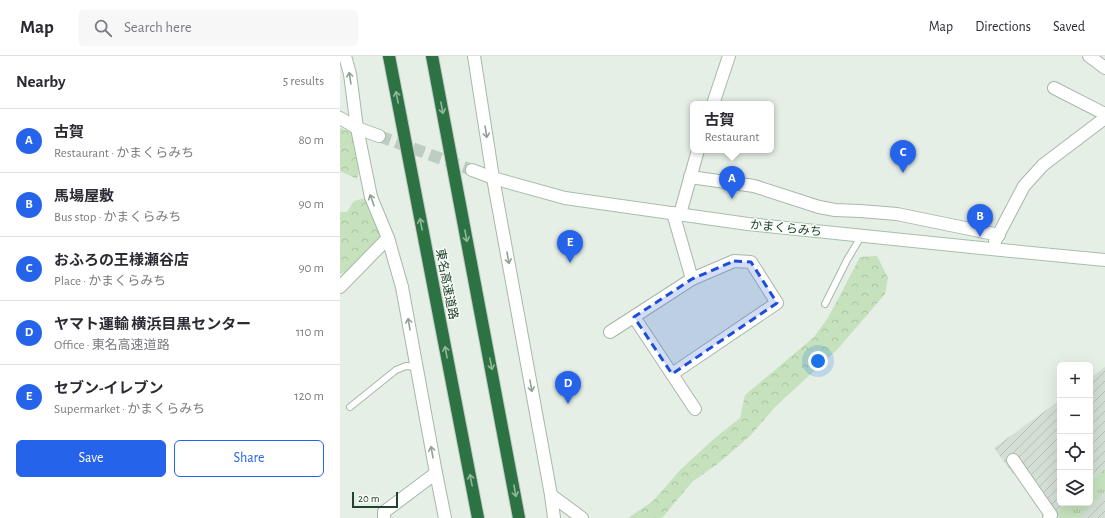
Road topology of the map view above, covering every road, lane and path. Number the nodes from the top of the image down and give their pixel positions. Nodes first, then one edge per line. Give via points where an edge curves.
1 (345, 56) edge
2 (389, 56) edge
3 (432, 56) edge
4 (474, 56) edge
5 (729, 56) edge
6 (1089, 56) edge
7 (1105, 68) edge
8 (1054, 88) dead end
9 (714, 101) edge
10 (1105, 114) edge
11 (340, 118) edge
12 (1105, 118) edge
13 (357, 128) junction
14 (379, 136) tunnel mouth
15 (697, 153) edge
16 (472, 170) tunnel mouth
17 (690, 177) junction
18 (493, 178) junction
19 (676, 214) junction
20 (862, 235) junction
21 (998, 235) junction
22 (388, 238) junction
23 (991, 249) junction
24 (1105, 260) edge
25 (692, 279) junction
26 (340, 287) edge
27 (825, 304) dead end
28 (634, 317) junction
29 (610, 332) dead end
30 (416, 367) junction
31 (672, 374) junction
32 (350, 407) dead end
33 (695, 409) dead end
34 (1013, 460) dead end
35 (436, 473) junction
36 (551, 495) junction
37 (384, 518) edge
38 (445, 518) edge
39 (478, 518) edge
40 (519, 518) edge
41 (554, 518) edge
42 (582, 518) edge
43 (1048, 518) edge

13 -> 1 street
39 -> 2 highway, 東名高速道路
3 -> 40 highway
4 -> 18 street
5 - 9 street
6 - 7 street
8 - 10 street
11 - 13 street
12 - 21 street via 1043,165 1024,186
13 - 14 street
22 -> 13 street via 371,197
15 - 17 street
16 - 18 street, かまくらみち
17 - 19 street
17 - 21 street via 754,186 819,207 897,214
18 - 19 street, かまくらみち via 565,198
18 -> 36 street
19 - 20 street, かまくらみち
19 - 25 street
20 - 23 street, かまくらみち
20 - 27 lane
21 - 23 street
22 - 26 street
30 -> 22 street via 402,287
23 - 24 street, かまくらみち
25 - 28 street
25 - 31 street via 734,261 751,262 777,303
28 - 29 street
28 - 31 street
30 - 32 lane via 406,366 396,370
35 -> 30 street
31 - 33 street
34 - 43 street via 1051,516
35 - 37 street via 384,512
35 - 38 street
36 - 41 street
36 - 42 street

